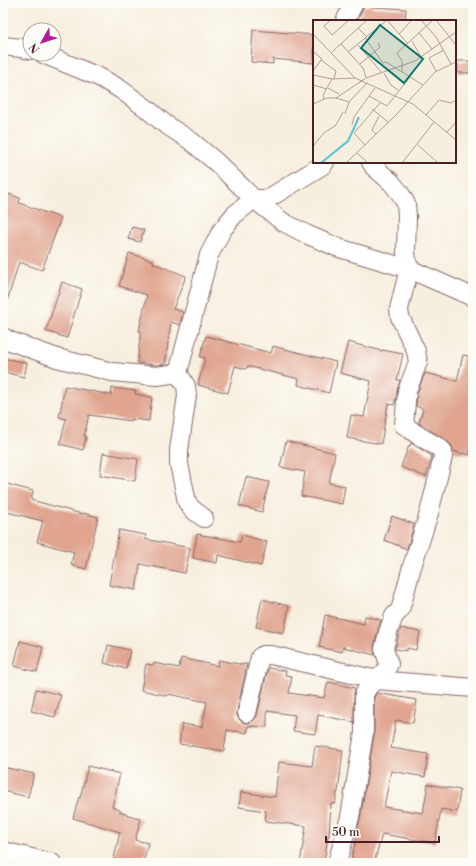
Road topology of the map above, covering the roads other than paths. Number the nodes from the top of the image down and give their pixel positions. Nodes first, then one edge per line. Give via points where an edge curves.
1 (354, 3) edge
2 (346, 20) edge
3 (3, 46) edge
4 (22, 48) edge
5 (62, 62) edge
6 (324, 163) edge
7 (372, 163) edge
8 (254, 199) junction
9 (409, 269) junction
10 (473, 297) edge
11 (3, 337) edge
12 (178, 373) junction
13 (204, 518) dead end
14 (377, 680) junction
15 (473, 688) edge
16 (247, 712) dead end
17 (3, 852) edge
18 (52, 863) edge
19 (337, 863) edge

1 - 2 street
3 - 4 street
5 - 8 street via 120,89 191,141
6 - 8 street via 267,199
7 - 9 street via 391,182 406,204 406,252
8 - 9 street via 283,222 308,235 339,248
8 - 12 street via 234,215 222,230 209,255
9 - 10 street
9 - 14 street via 399,309 418,362 407,392 404,425 440,448 443,457 400,610 394,616 388,632 384,649 389,664
11 - 12 street via 56,358 112,372 157,376
12 - 13 street via 186,386 187,395 179,464 187,502
14 - 15 street
14 - 16 street via 263,655 260,657
14 - 19 street via 364,694 364,733 350,817
17 - 18 street

